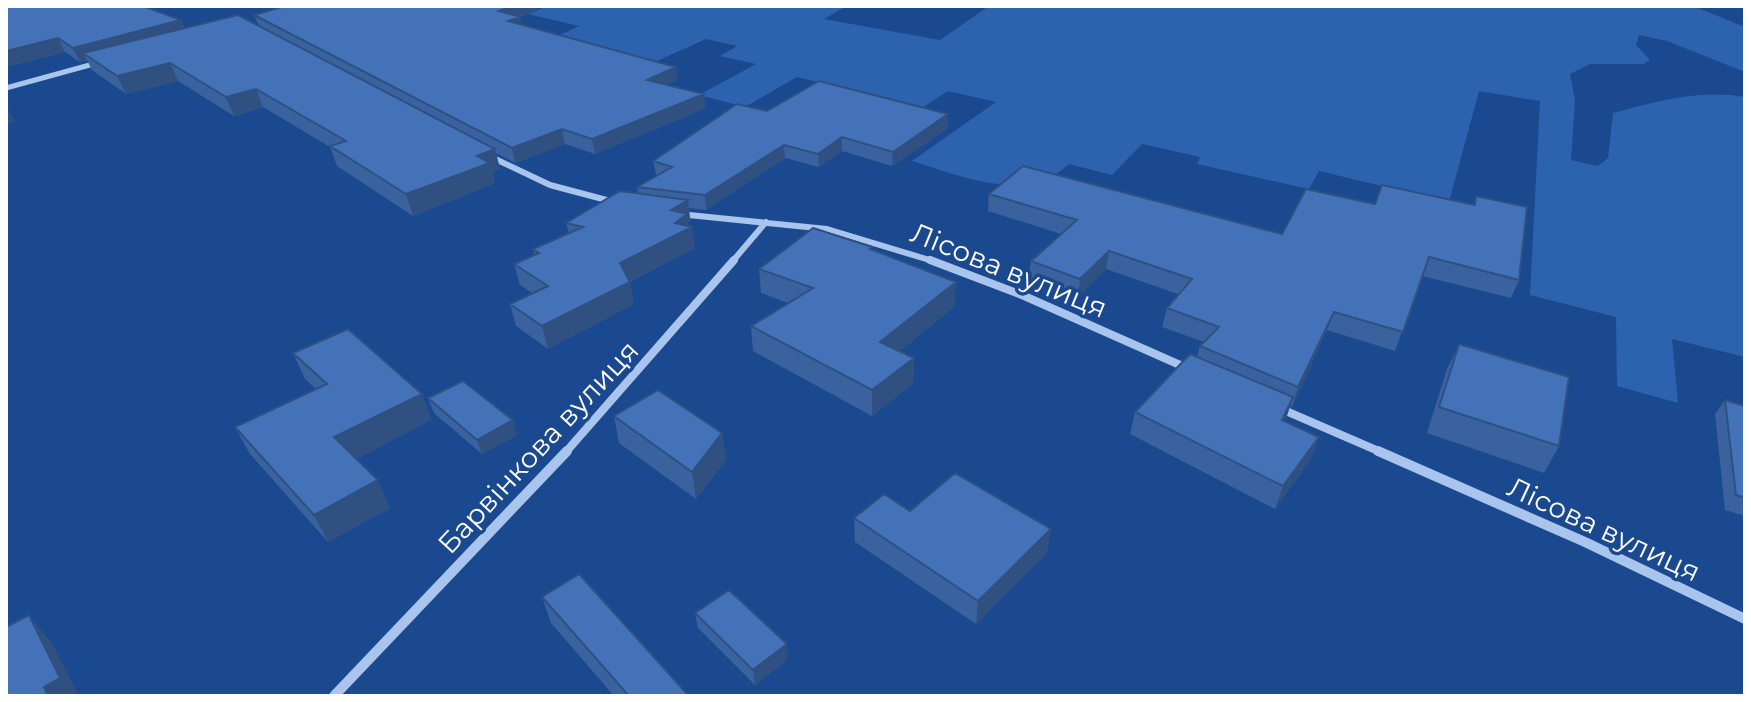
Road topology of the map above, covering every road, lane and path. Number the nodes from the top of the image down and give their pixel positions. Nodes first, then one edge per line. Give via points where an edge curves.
1 (109, 60) edge
2 (6, 88) edge
3 (474, 148) edge
4 (620, 203) edge
5 (664, 211) edge
6 (766, 222) junction
7 (1193, 371) edge
8 (1266, 403) edge
9 (1745, 619) edge
10 (334, 696) edge

1 - 2 street
3 - 4 street via 530,178
5 - 6 street, Лісова вулиця
6 - 7 street, Лісова вулиця via 846,234 920,255
6 - 10 street, Барвінкова вулиця via 591,426
8 - 9 street, Лісова вулиця via 1585,542

